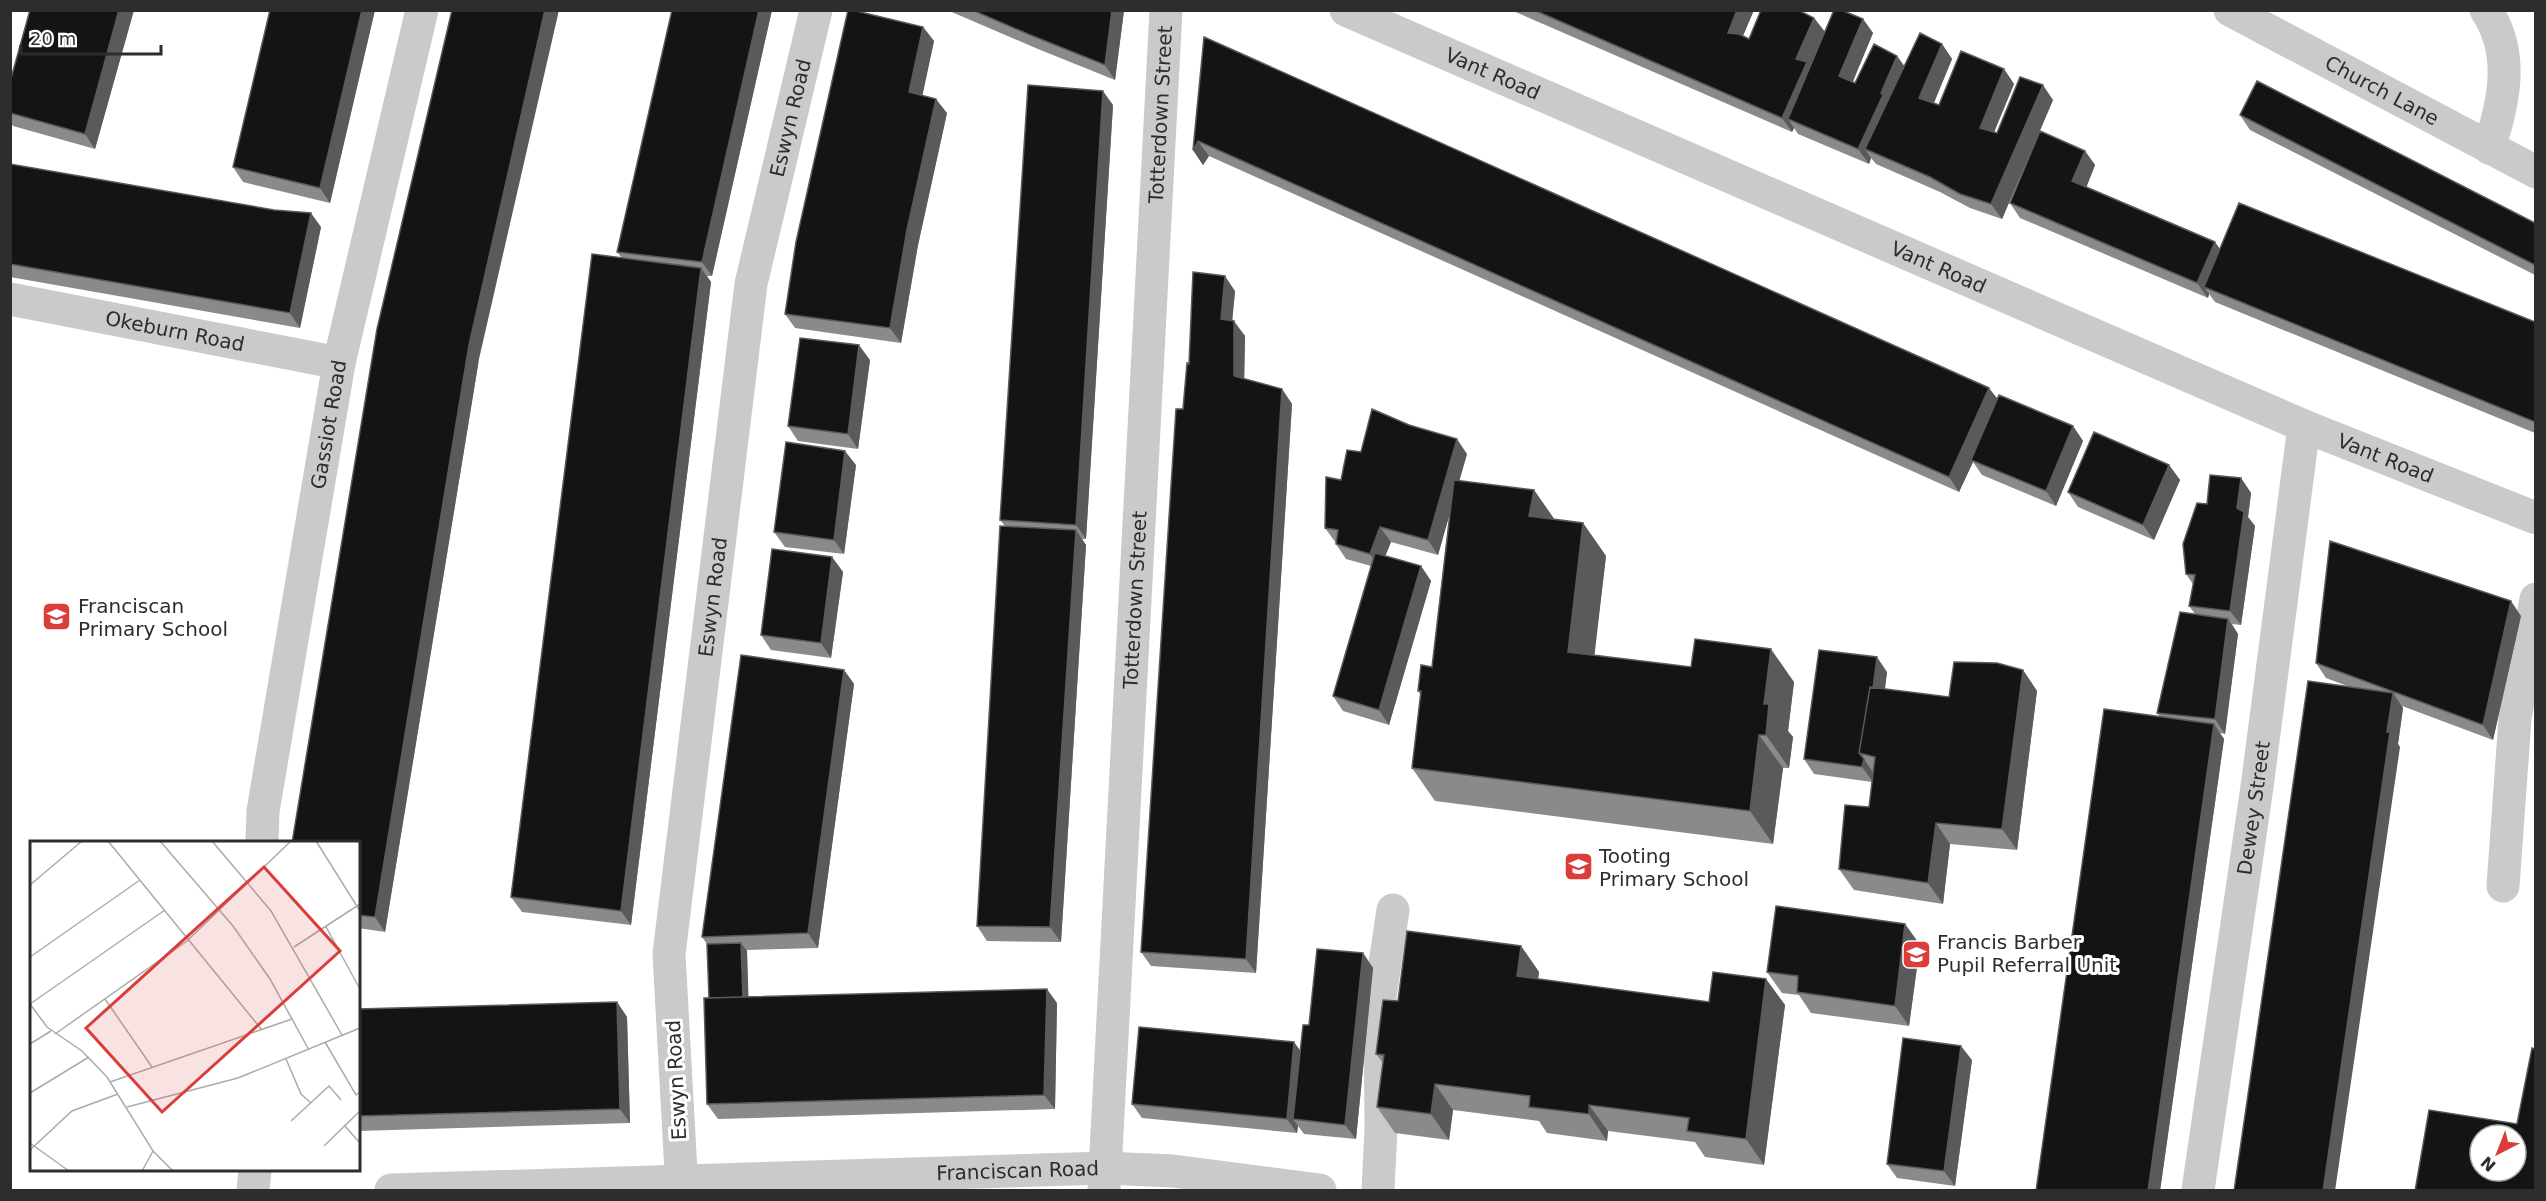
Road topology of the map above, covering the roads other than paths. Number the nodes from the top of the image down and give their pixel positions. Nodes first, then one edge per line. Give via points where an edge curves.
1 (422, 10) edge
2 (816, 10) edge
3 (1166, 10) edge
4 (1346, 10) edge
5 (2230, 10) edge
6 (2486, 10) edge
7 (2489, 148) junction
8 (2535, 172) edge
9 (10, 299) edge
10 (339, 363) junction
11 (2304, 426) junction
12 (2535, 518) edge
13 (2535, 598) edge
14 (262, 841) edge
15 (2503, 886) dead end
16 (1393, 910) dead end
17 (255, 1171) edge
18 (1105, 1179) edge
19 (682, 1186) edge
20 (253, 1191) edge
21 (391, 1191) edge
22 (1320, 1191) edge
23 (1378, 1191) edge
24 (2198, 1191) edge

1 - 10 street, Gassiot Road
2 - 19 street, Eswyn Road via 751,284 669,954
3 - 18 street, Totterdown Street
4 - 11 street, Vant Road
5 - 7 street, Church Lane
6 - 7 street via 2501,44 2506,78
7 - 8 street, Church Lane
9 - 10 street, Okeburn Road
10 - 14 street, Gassiot Road via 263,811
11 - 12 street, Vant Road
11 - 24 street, Dewey Street via 2254,810
13 - 15 street via 2515,719
16 - 23 street via 1380,997
17 - 20 street
18 - 19 street, Franciscan Road
18 - 22 street, Franciscan Road via 1173,1171
19 - 21 street, Franciscan Road

